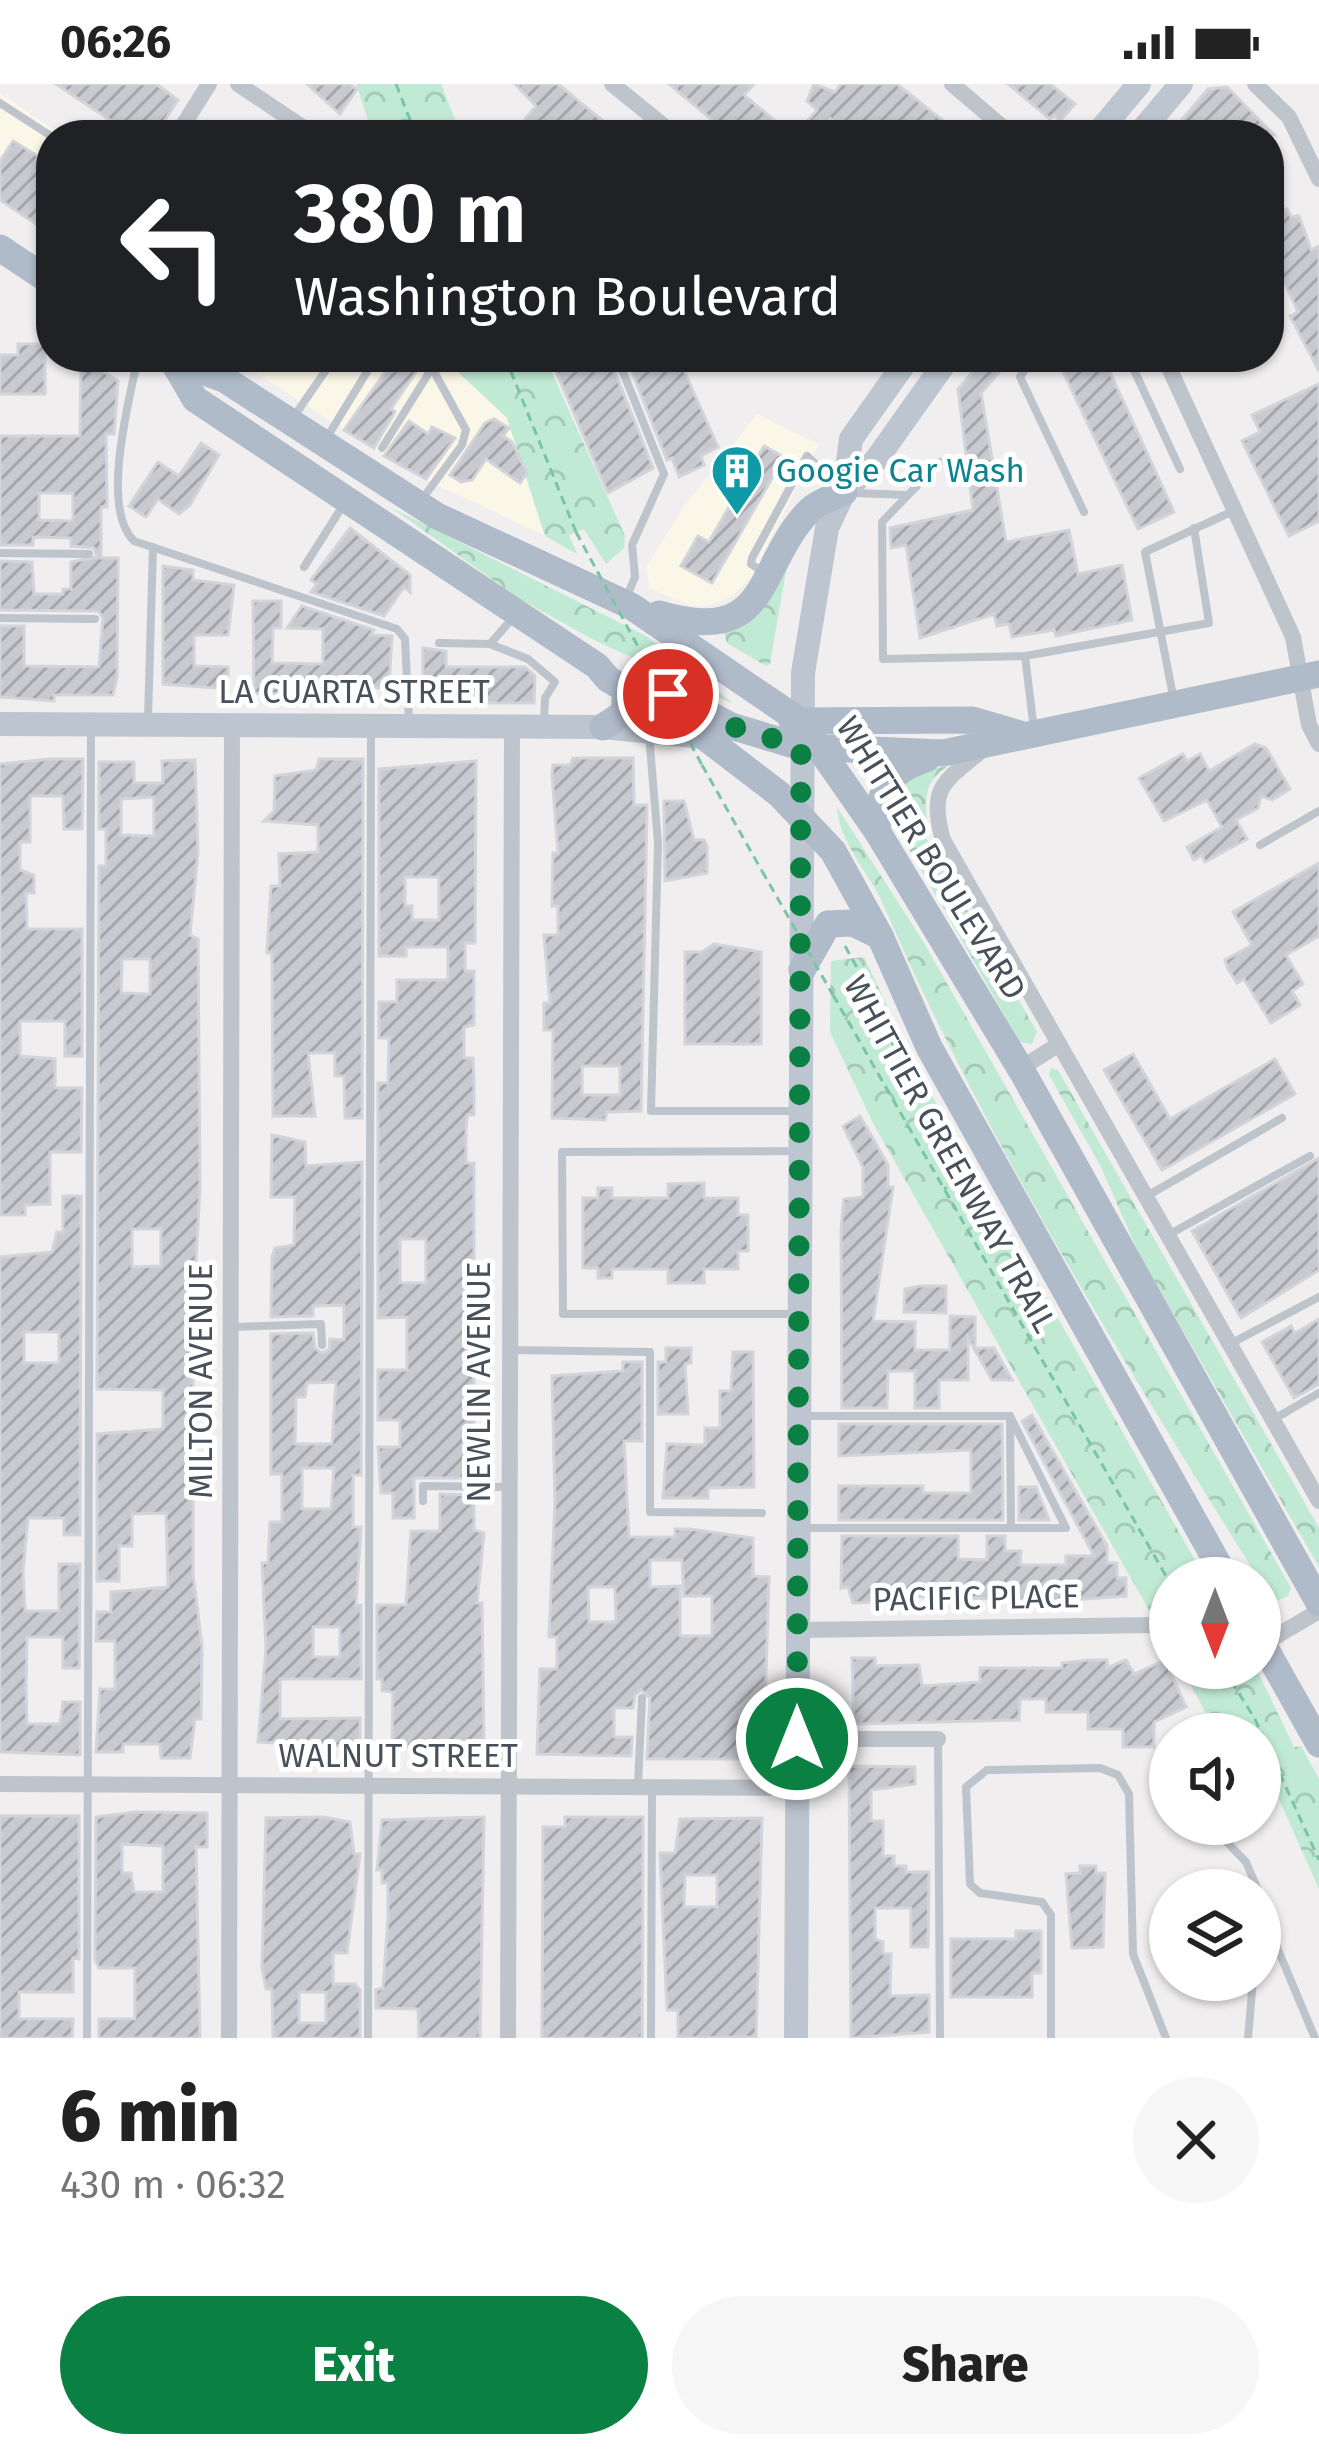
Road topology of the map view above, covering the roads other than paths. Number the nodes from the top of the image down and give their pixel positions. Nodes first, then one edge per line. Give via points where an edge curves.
1 (209, 84) edge
2 (238, 84) edge
3 (612, 84) edge
4 (952, 84) edge
5 (1139, 84) edge
6 (1181, 84) edge
7 (1255, 84) edge
8 (0, 103) edge
9 (186, 120) edge
10 (292, 120) edge
11 (656, 120) edge
12 (994, 120) edge
13 (1109, 120) edge
14 (1151, 120) edge
15 (36, 126) edge
16 (1319, 179) edge
17 (0, 248) edge
18 (36, 273) edge
19 (136, 372) edge
20 (180, 372) edge
21 (204, 372) edge
22 (325, 372) edge
23 (367, 372) edge
24 (429, 372) edge
25 (434, 372) edge
26 (623, 372) edge
27 (898, 372) edge
28 (937, 372) edge
29 (1023, 372) edge
30 (1135, 372) edge
31 (1171, 372) edge
32 (289, 423) junction
33 (322, 446) junction
34 (376, 457) junction
35 (940, 462) dead end
36 (1180, 469) dead end
37 (844, 492) junction
38 (907, 495) junction
39 (346, 501) junction
40 (418, 504) junction
41 (1234, 511) junction
42 (1084, 512) dead end
43 (1194, 528) junction
44 (153, 547) junction
45 (0, 553) edge
46 (89, 554) dead end
47 (304, 567) dead end
48 (771, 578) junction
49 (627, 605) junction
50 (517, 613) junction
51 (0, 618) edge
52 (94, 619) dead end
53 (1158, 632) junction
54 (439, 643) dead end
55 (490, 644) junction
56 (1024, 656) junction
57 (1309, 676) edge
58 (633, 683) junction
59 (1175, 703) junction
60 (0, 724) edge
61 (91, 724) junction
62 (148, 724) junction
63 (232, 724) junction
64 (371, 725) junction
65 (409, 725) junction
66 (512, 726) junction
67 (544, 726) junction
68 (603, 727) junction
69 (649, 731) junction
70 (1027, 733) junction
71 (807, 739) junction
72 (991, 742) junction
73 (1319, 744) edge
74 (704, 752) junction
75 (944, 753) junction
76 (1319, 812) edge
77 (802, 817) junction
78 (877, 830) junction
79 (1260, 845) dead end
80 (880, 936) junction
81 (802, 970) junction
82 (1059, 1044) junction
83 (1021, 1069) junction
84 (801, 1111) junction
85 (1282, 1118) dead end
86 (801, 1151) junction
87 (1310, 1156) dead end
88 (1146, 1196) junction
89 (1168, 1235) junction
90 (1319, 1297) edge
91 (798, 1314) junction
92 (231, 1327) junction
93 (1230, 1344) junction
94 (322, 1345) dead end
95 (508, 1350) junction
96 (1319, 1393) edge
97 (798, 1416) junction
98 (1010, 1416) junction
99 (1273, 1420) junction
100 (508, 1487) junction
101 (423, 1501) dead end
102 (1319, 1502) edge
103 (762, 1513) dead end
104 (798, 1528) junction
105 (1011, 1528) junction
106 (1214, 1557) edge
107 (1319, 1607) edge
108 (1149, 1625) edge
109 (1281, 1629) edge
110 (797, 1630) junction
111 (1281, 1677) edge
112 (642, 1698) dead end
113 (797, 1739) junction
114 (938, 1739) joint
115 (1319, 1744) edge
116 (0, 1784) edge
117 (230, 1784) junction
118 (87, 1785) junction
119 (369, 1786) junction
120 (507, 1787) junction
121 (645, 1788) junction
122 (796, 1788) junction
123 (1230, 1845) edge
124 (1249, 1869) edge
125 (1281, 1957) edge
126 (1251, 2001) edge
127 (87, 2038) edge
128 (229, 2038) edge
129 (368, 2038) edge
130 (508, 2038) edge
131 (651, 2038) edge
132 (796, 2038) edge
133 (940, 2038) edge
134 (1051, 2038) edge
135 (1166, 2038) edge
136 (1248, 2038) edge
137 (1315, 2038) edge

1 - 9 street
2 - 10 street
3 - 11 street
4 - 12 street
5 - 13 street
6 - 14 street
7 - 16 street via 1289,117
8 - 15 lane
17 - 18 main road
19 - 44 lane via 118,517 134,542
20 - 39 main road, WHITTIER BOULEVARD via 196,399
21 - 32 main road, WHITTIER BOULEVARD
22 - 32 lane
23 - 33 lane
24 - 34 lane
25 - 40 lane via 466,430
26 - 49 lane via 664,474 632,545
27 - 37 street via 851,439
28 - 37 street
29 - 42 lane
30 - 36 lane
31 - 41 street
32 - 33 main road, WHITTIER BOULEVARD
33 - 34 main road, WHITTIER BOULEVARD
34 - 40 main road, WHITTIER BOULEVARD
35 - 38 lane
37 - 38 lane
37 - 48 main road via 812,507
37 - 48 lane via 807,456 752,557
37 - 71 street via 817,567
38 - 56 lane via 882,522 883,659
39 - 47 lane
39 - 50 main road, WHITTIER BOULEVARD
40 - 49 main road, WHITTIER BOULEVARD
41 - 43 lane
41 - 57 street
43 - 53 lane via 1145,552
43 - 53 lane via 1209,622
44 - 62 lane
44 - 65 lane via 397,629 405,639
45 - 46 lane
48 - 49 main road via 748,606 718,621
49 - 71 main road, WHITTIER BOULEVARD
50 - 55 lane
50 - 58 main road, WHITTIER BOULEVARD
51 - 52 lane
53 - 56 lane
53 - 59 lane
54 - 55 lane
55 - 67 lane via 528,659 555,682
56 - 70 lane
57 - 59 main road
57 - 73 street via 1309,725
58 - 68 main road via 624,713
58 - 71 main road via 663,680
58 - 74 main road, WHITTIER BOULEVARD
59 - 70 main road
60 - 61 street, LA CUARTA STREET
61 - 62 street, LA CUARTA STREET
61 - 118 lane
62 - 63 street, LA CUARTA STREET
63 - 64 street, LA CUARTA STREET
63 - 92 street, MILTON AVENUE
64 - 65 street, LA CUARTA STREET
64 - 119 lane
65 - 66 street, LA CUARTA STREET
66 - 67 street, LA CUARTA STREET
66 - 95 street, NEWLIN AVENUE
67 - 68 street, LA CUARTA STREET
68 - 69 street, LA CUARTA STREET
69 - 74 street, LA CUARTA STREET
69 - 84 lane via 658,842 651,1111
70 - 71 main road via 972,720
70 - 72 main road
71 - 75 main road
71 - 77 street
71 - 78 main road, WHITTIER BOULEVARD
72 - 75 main road
72 - 82 street via 939,789 938,821
74 - 77 main road, WHITTIER BOULEVARD
75 - 78 main road via 900,766 886,781
76 - 79 lane
77 - 80 main road, WHITTIER BOULEVARD via 833,851
77 - 81 street
78 - 83 main road, WHITTIER BOULEVARD
80 - 81 main road via 853,922 828,924
80 - 106 main road, WHITTIER BOULEVARD via 929,1047
81 - 84 street
82 - 83 street
82 - 88 street
83 - 107 main road, WHITTIER BOULEVARD
84 - 86 street
85 - 88 lane
86 - 91 street
86 - 91 lane via 562,1152 562,1314
87 - 89 lane
88 - 89 street
89 - 93 street
90 - 93 lane
91 - 97 street
92 - 94 lane via 321,1324
92 - 117 street, MILTON AVENUE
93 - 99 street
95 - 100 street, NEWLIN AVENUE
95 - 103 lane via 650,1352 650,1512
96 - 99 lane
97 - 98 lane
97 - 104 street
98 - 105 lane
98 - 105 lane via 1066,1528
99 - 102 street
100 - 101 lane via 423,1486
100 - 120 street, NEWLIN AVENUE
104 - 105 lane
104 - 110 street
107 - 109 street
108 - 110 street, PACIFIC PLACE
110 - 113 street
111 - 115 main road
112 - 121 lane
113 - 114 street
113 - 122 street
114 - 133 lane
116 - 118 street, WALNUT STREET
117 - 118 street, WALNUT STREET
117 - 119 street, WALNUT STREET
117 - 128 street, MILTON AVENUE
118 - 127 lane
119 - 120 street, WALNUT STREET
119 - 129 lane
120 - 121 street, WALNUT STREET
120 - 130 street, NEWLIN AVENUE
121 - 122 street, WALNUT STREET
121 - 131 lane
122 - 132 street
123 - 124 lane
125 - 137 lane
126 - 136 lane
134 - 135 lane via 1051,1915 1042,1902 980,1893 970,1884 966,1787 987,1771 1100,1768 1118,1775 1130,1794 1133,1954

